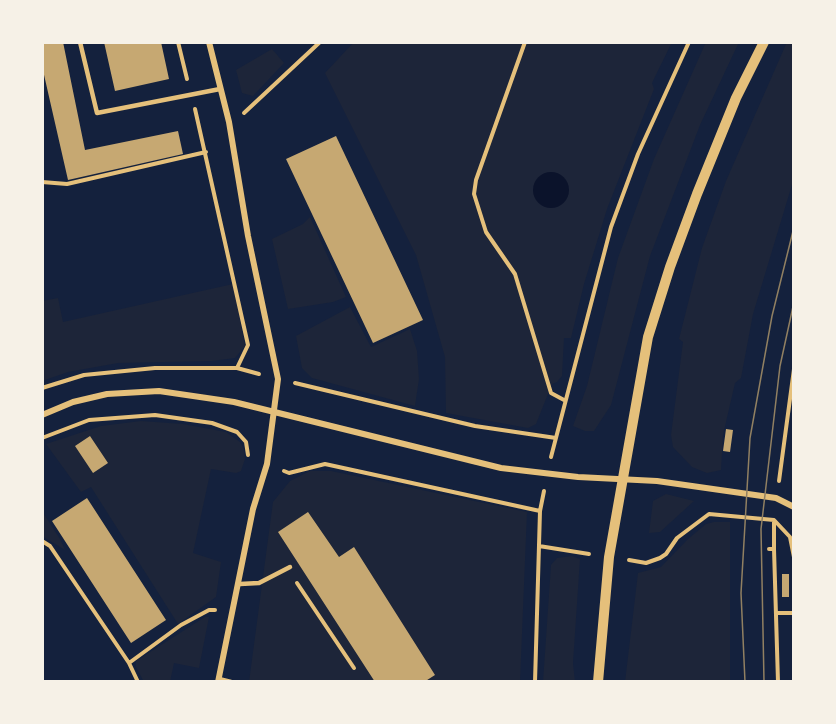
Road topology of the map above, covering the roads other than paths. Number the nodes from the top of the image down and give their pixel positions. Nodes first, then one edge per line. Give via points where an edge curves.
1 (80, 42) edge
2 (208, 42) edge
3 (764, 42) edge
4 (220, 89) junction
5 (274, 412) junction
6 (42, 415) edge
7 (621, 481) junction
8 (794, 507) edge
9 (290, 567) dead end
10 (240, 584) junction
11 (219, 681) edge
12 (231, 682) edge
13 (598, 682) edge

1 - 4 lane via 97,113
2 - 4 street
3 - 7 street via 736,98 670,267 648,337
4 - 5 street via 278,379
5 - 6 street via 159,391 107,394
5 - 7 street via 501,468
5 - 10 street via 267,464 253,509
7 - 8 street via 657,481 776,498
7 - 13 street via 609,557
9 - 10 lane via 259,583
10 - 11 street
11 - 12 lane

